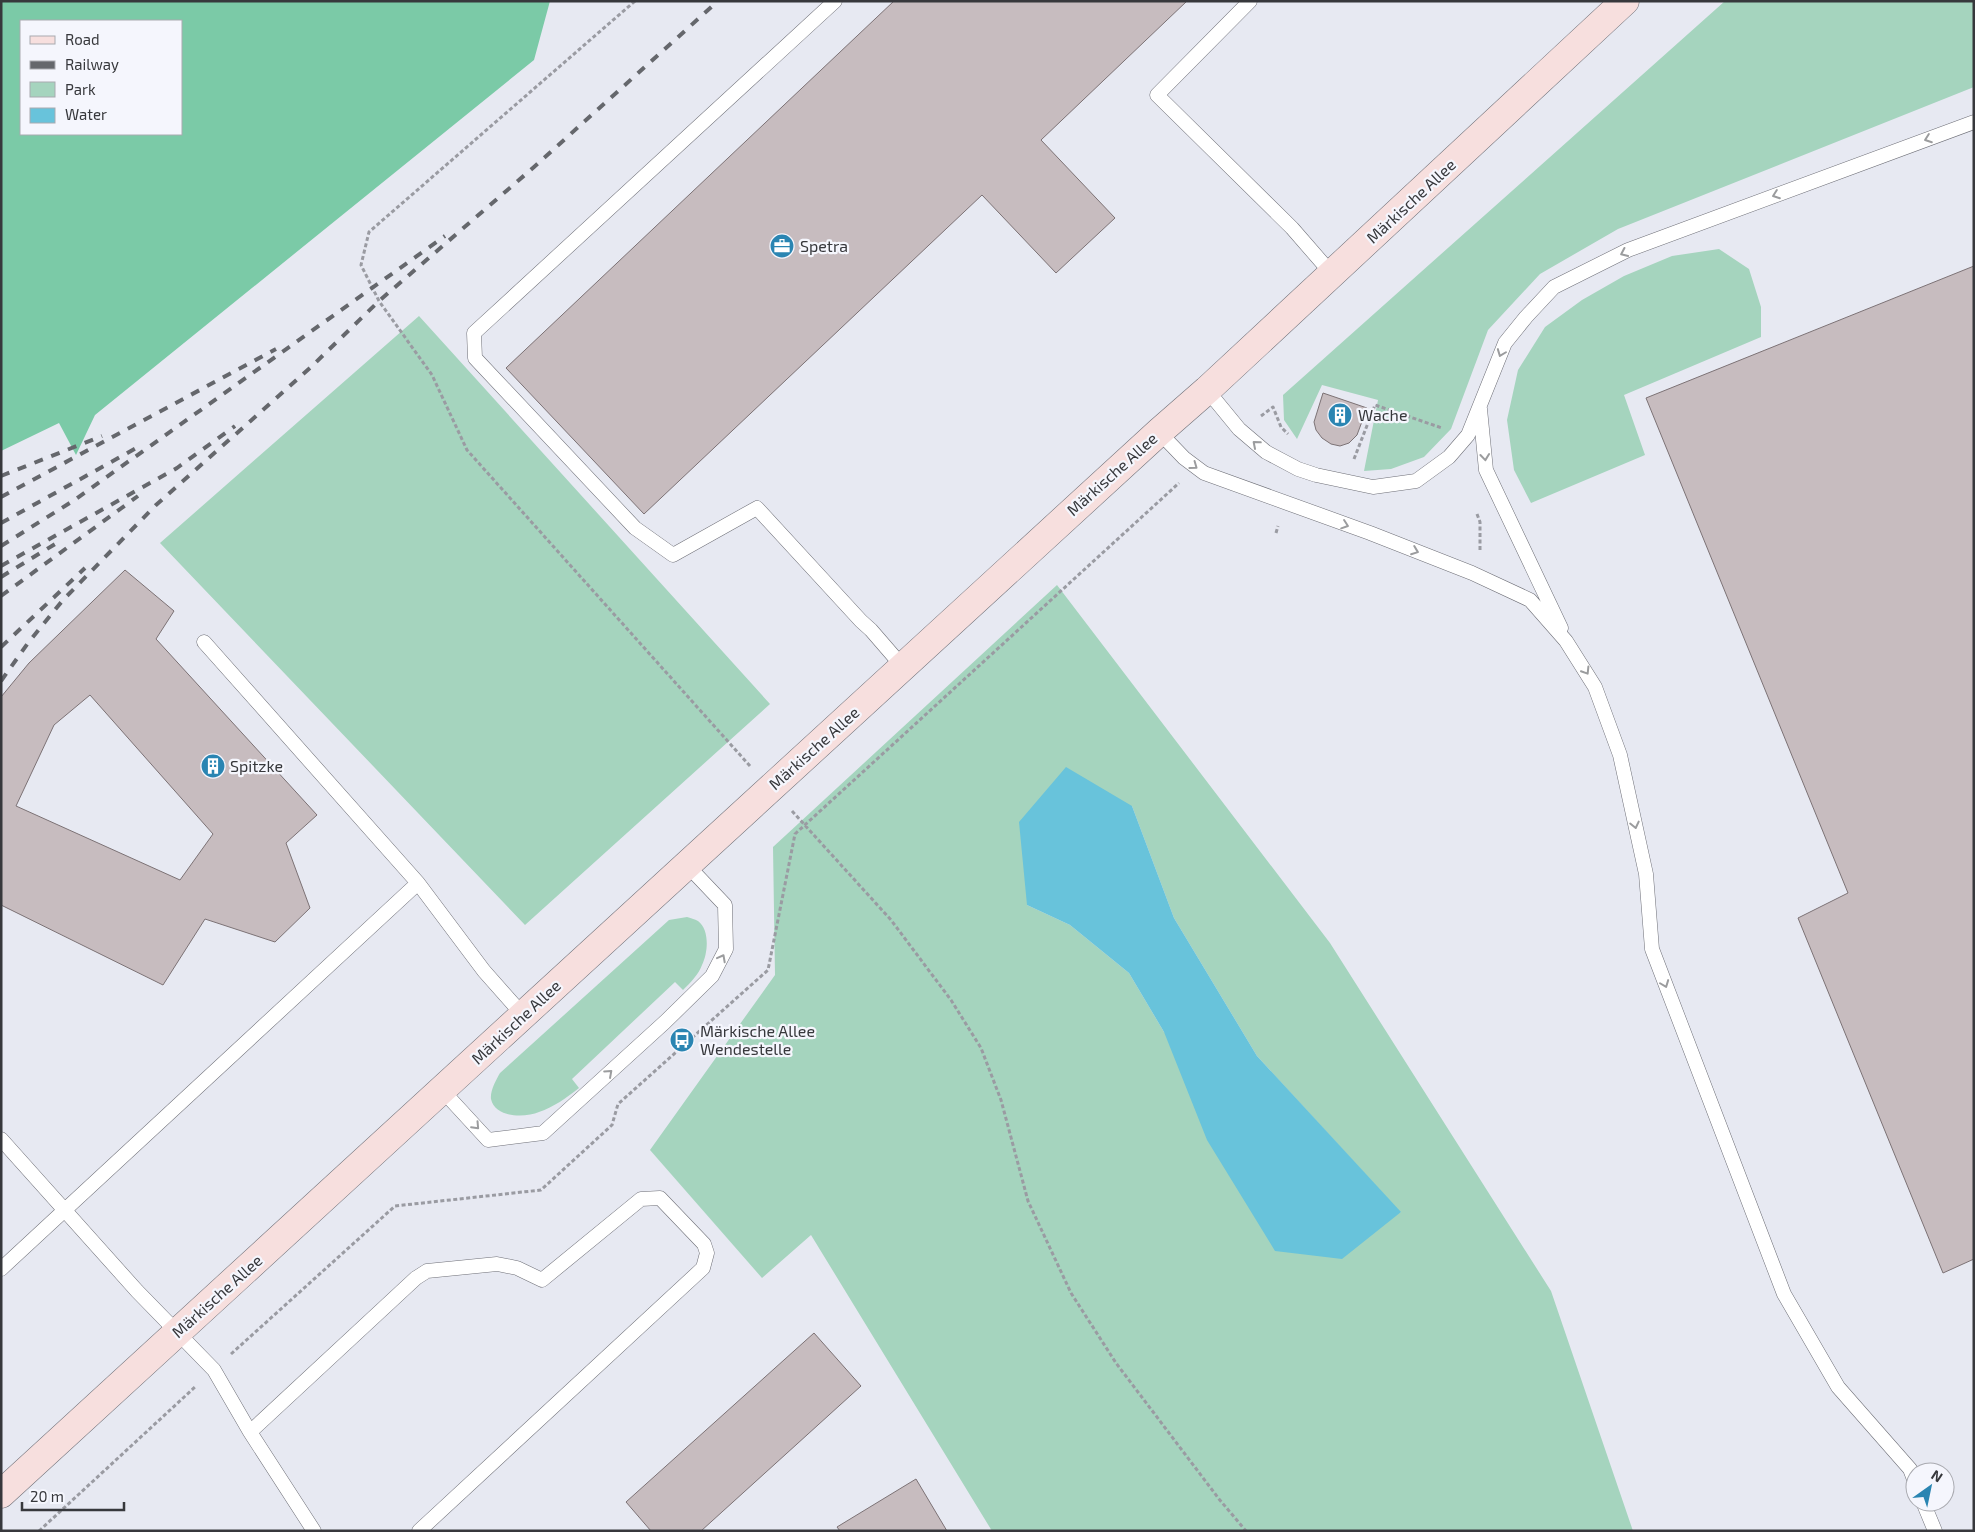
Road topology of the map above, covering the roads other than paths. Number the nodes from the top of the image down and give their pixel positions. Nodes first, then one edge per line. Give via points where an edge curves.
1 (835, 1) edge
2 (1250, 1) edge
3 (1625, 1) edge
4 (1974, 122) edge
5 (1332, 274) junction
6 (1207, 390) junction
7 (1480, 408) junction
8 (1159, 432) junction
9 (1566, 641) junction
10 (204, 642) dead end
11 (903, 667) junction
12 (687, 865) junction
13 (418, 883) junction
14 (523, 1015) junction
15 (442, 1090) junction
16 (1, 1139) edge
17 (65, 1209) junction
18 (1, 1268) edge
19 (178, 1332) junction
20 (250, 1432) junction
21 (1905, 1463) edge
22 (1, 1494) edge
23 (1927, 1512) edge
24 (314, 1531) edge
25 (419, 1531) edge
26 (1935, 1531) edge

1 - 11 lane via 474,333 475,358 635,528 674,556 757,508
2 - 5 lane via 1157,95 1292,228
3 - 5 street, Märkische Allee
4 -> 7 lane via 1628,250 1554,287 1505,343
5 - 6 street, Märkische Allee
7 -> 6 lane via 1468,435 1449,457 1416,481 1373,487 1316,475 1266,452 1239,429
6 - 8 street, Märkische Allee
7 -> 9 lane via 1486,470
8 -> 9 lane via 1204,473 1370,533 1472,573 1530,600
8 - 11 street, Märkische Allee
9 -> 21 lane via 1595,686 1620,755 1646,874 1652,949 1784,1294 1838,1387
10 - 13 lane
11 - 12 street, Märkische Allee
12 - 14 street, Märkische Allee
15 -> 12 lane via 488,1140 543,1133 665,1022 712,976 726,949 725,905
13 - 14 lane via 484,971
13 - 17 lane
14 - 15 street, Märkische Allee
15 - 19 street, Märkische Allee
16 - 17 lane
17 - 18 lane
17 - 19 lane via 136,1291
19 - 20 lane via 214,1370
19 - 22 street, Märkische Allee
20 - 24 lane
20 - 25 lane via 427,1271 497,1264 517,1268 542,1280 641,1199 660,1198 704,1244 707,1253 703,1268
23 - 26 lane

